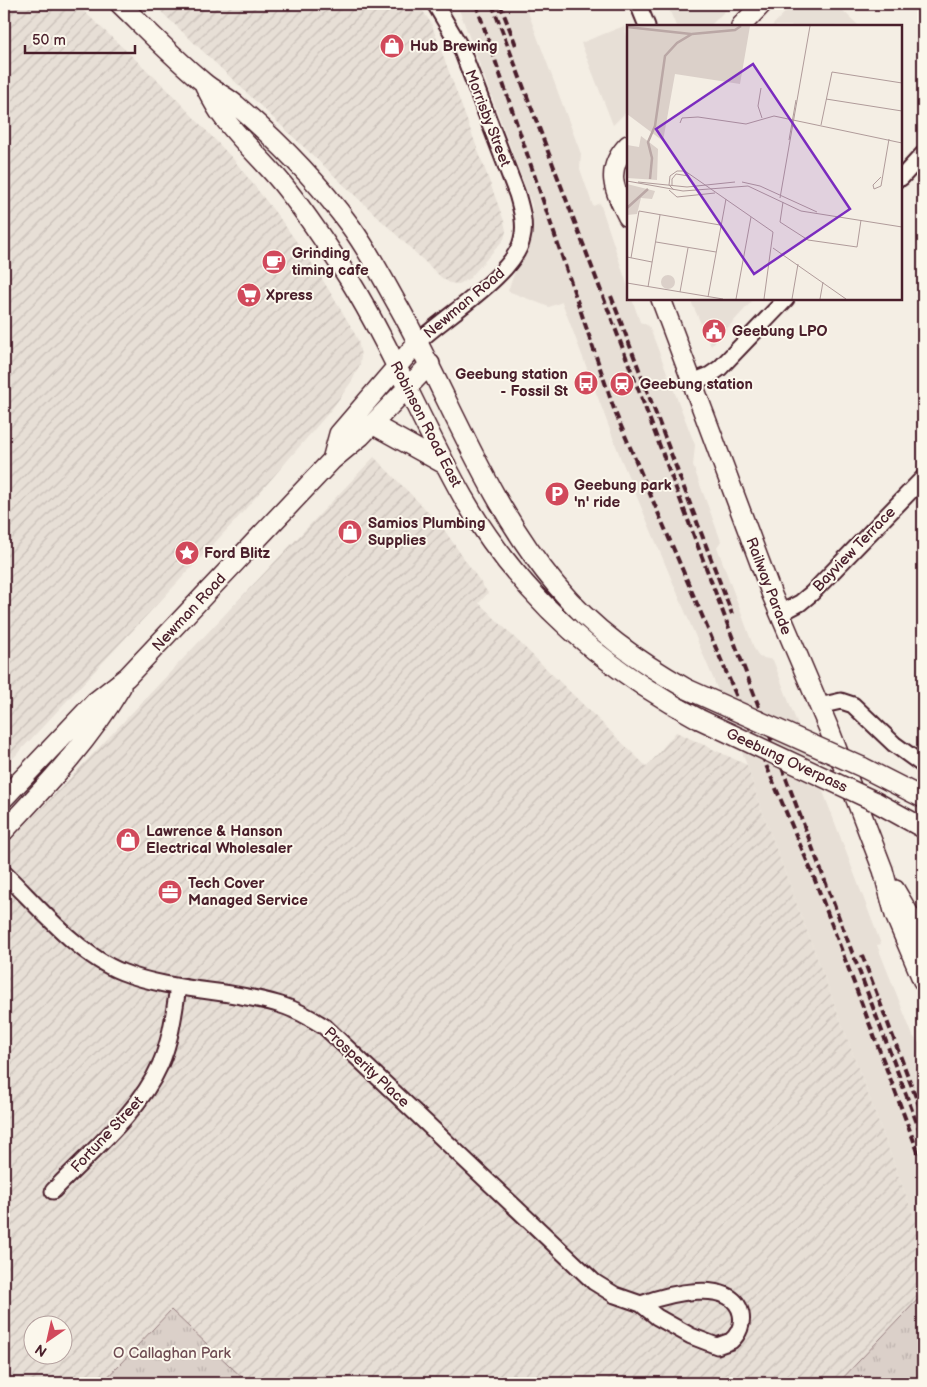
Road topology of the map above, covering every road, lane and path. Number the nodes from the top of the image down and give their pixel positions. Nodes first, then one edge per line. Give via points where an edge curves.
1 (120, 4) edge
2 (435, 4) edge
3 (638, 4) edge
4 (762, 4) edge
5 (647, 25) edge
6 (742, 25) edge
7 (203, 82) junction
8 (627, 145) edge
9 (923, 154) edge
10 (902, 177) edge
11 (627, 215) edge
12 (522, 239) joint
13 (661, 300) edge
14 (785, 300) edge
15 (418, 342) junction
16 (430, 364) junction
17 (396, 367) junction
18 (692, 382) junction
19 (406, 389) junction
20 (372, 424) junction
21 (332, 460) junction
22 (446, 465) junction
23 (923, 478) edge
24 (779, 614) junction
25 (127, 677) junction
26 (687, 689) joint
27 (819, 706) junction
28 (699, 719) joint
29 (923, 765) edge
30 (4, 798) edge
31 (923, 798) edge
32 (923, 828) edge
33 (4, 831) edge
34 (883, 870) junction
35 (4, 873) edge
36 (923, 938) edge
37 (923, 981) edge
38 (178, 987) junction
39 (54, 1191) dead end
40 (641, 1304) junction

1 - 7 main road, Robinson Road East
2 - 12 street, Morrisby Street via 461,48 517,194 522,211
3 - 5 street
4 - 6 main road
7 - 15 main road, Robinson Road East via 235,104 333,203 367,250
7 - 17 main road, Robinson Road East via 221,114 281,182 327,246 364,305
8 - 11 main road via 614,168 614,184
9 - 10 street
12 - 15 street, Newman Road via 518,251 503,272
13 - 18 main road, Railway Parade
14 - 18 street via 720,368
15 - 16 main road, Robinson Road East
15 - 17 main road, Newman Road
16 - 19 main road, Newman Road
16 - 26 main road, Robinson Road East via 500,502 556,586 617,644
17 - 19 main road, Robinson Road East
17 - 21 main road, Newman Road via 339,434
18 - 24 main road, Railway Parade
19 - 20 main road, Newman Road
19 - 22 main road, Robinson Road East
20 - 21 main road, Newman Road
20 - 22 main road
21 - 25 main road, Newman Road
22 - 28 main road, Robinson Road East via 498,552 544,605 620,671
23 - 24 street, Bayview Terrace via 812,593
24 - 27 main road, Railway Parade
25 - 30 main road, Newman Road via 95,702
25 - 33 main road, Newman Road via 73,756
26 - 31 main road, Geebung Overpass, bridge via 862,767
27 - 29 street via 841,701 853,705 894,744
27 - 34 main road, Railway Parade
28 - 32 main road, Geebung Overpass, bridge via 874,801
34 - 36 main road, Railway Parade
34 - 37 main road, Railway Parade via 895,915
35 - 38 street, Prosperity Place via 100,962 137,978
38 - 39 street, Fortune Street via 166,1049 151,1083 132,1110
38 - 40 street, Prosperity Place via 264,1000 298,1012 325,1027 594,1282 614,1295
40 - 40 street, Prosperity Place via 659,1298 712,1291 726,1295 738,1306 741,1326 732,1342 717,1346 676,1328

